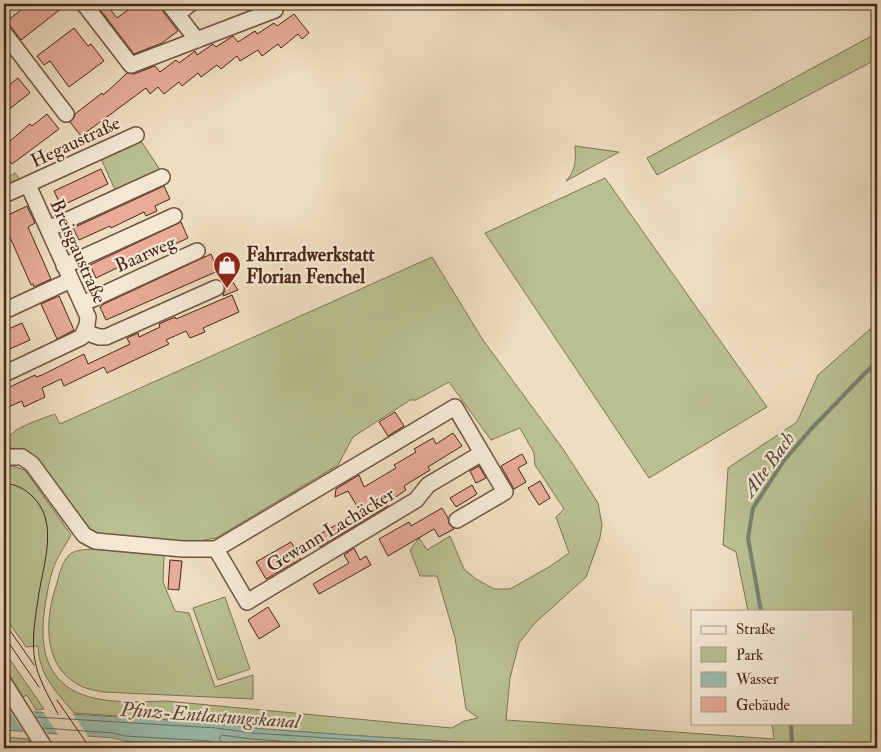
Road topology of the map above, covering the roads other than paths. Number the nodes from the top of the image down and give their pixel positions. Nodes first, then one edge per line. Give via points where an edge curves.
1 (84, 4) edge
2 (190, 4) edge
3 (173, 9) edge
4 (275, 10) dead end
5 (4, 33) edge
6 (197, 40) junction
7 (66, 114) dead end
8 (136, 135) dead end
9 (162, 177) dead end
10 (28, 184) junction
11 (4, 195) edge
12 (174, 216) dead end
13 (48, 230) junction
14 (197, 251) dead end
15 (64, 266) junction
16 (71, 280) junction
17 (216, 288) dead end
18 (82, 304) junction
19 (4, 311) edge
20 (85, 332) junction
21 (4, 374) edge
22 (482, 453) junction
23 (4, 457) edge
24 (458, 520) dead end
25 (216, 549) junction
26 (4, 683) edge
27 (42, 744) edge

1 - 6 street via 131,65
2 - 3 street
3 - 6 street
4 - 6 street
5 - 7 street
8 - 10 street, Hegaustraße
9 - 13 street
10 - 11 street, Hegaustraße
10 - 13 street, Breisgaustraße
12 - 15 street
13 - 15 street, Breisgaustraße
14 - 18 street, Baarweg
15 - 16 street, Breisgaustraße
16 - 18 street, Breisgaustraße
16 - 19 street
17 - 20 street via 106,336
18 - 20 street, Breisgaustraße via 88,317
20 - 21 street, Breisgaustraße via 82,338
22 - 24 street via 505,492
22 - 25 street via 455,407
22 - 25 street, Gewann Lachäcker via 428,485 416,500 247,602
23 - 25 street via 22,457 32,464 84,535 95,541
26 - 27 street

